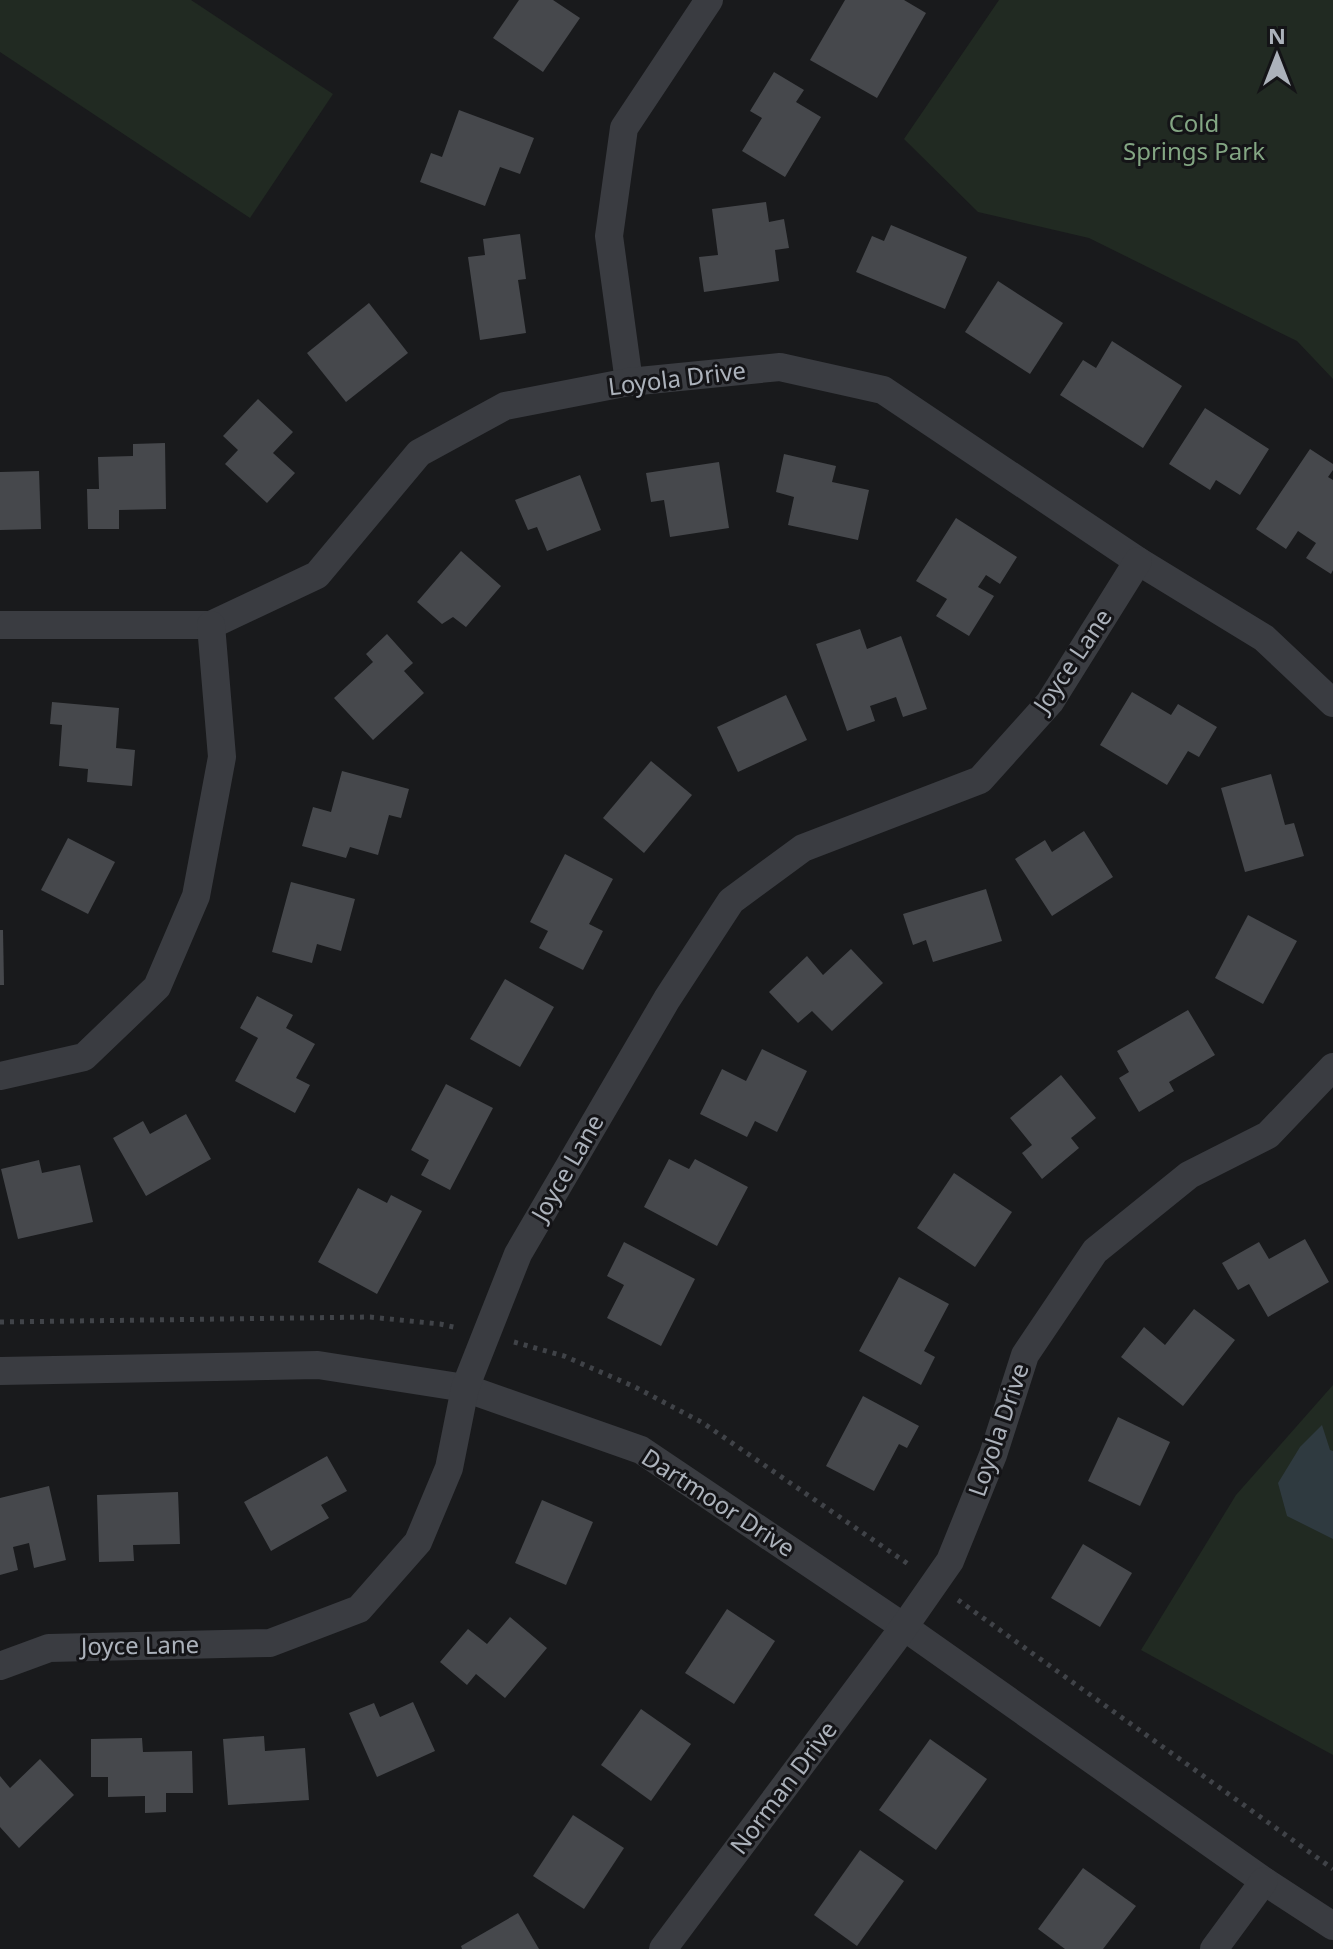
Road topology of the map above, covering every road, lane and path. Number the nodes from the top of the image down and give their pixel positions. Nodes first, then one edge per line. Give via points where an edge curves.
1 (709, 0) edge
2 (629, 382) junction
3 (1138, 561) junction
4 (0, 625) edge
5 (211, 625) junction
6 (1333, 703) edge
7 (1333, 1067) edge
8 (0, 1076) edge
9 (0, 1371) edge
10 (465, 1388) junction
11 (904, 1627) junction
12 (0, 1666) edge
13 (1264, 1881) junction
14 (1333, 1926) edge
15 (663, 1949) edge
16 (1214, 1949) edge

1 - 2 street via 624,128 609,236
2 - 3 street, Loyola Drive via 780,367 883,390
2 - 5 street, Loyola Drive via 505,406 419,453 317,575
3 - 6 street, Loyola Drive via 1264,638
3 - 10 street, Joyce Lane via 1050,702 980,780 803,848 731,901 667,999 518,1254
4 - 5 street, Loyola Drive
5 - 8 street via 222,757 196,896 157,987 84,1057
7 - 11 street, Loyola Drive via 1268,1135 1189,1175 1095,1251 1025,1355 993,1455 950,1561
9 - 10 street, Dartmoor Drive via 318,1365
10 - 11 street, Dartmoor Drive via 641,1450
10 - 12 street, Joyce Lane via 449,1468 418,1542 359,1609 270,1643 49,1648
11 - 13 street, Dartmoor Drive
11 - 15 street, Norman Drive
13 - 14 street, Dartmoor Drive
13 - 16 street

